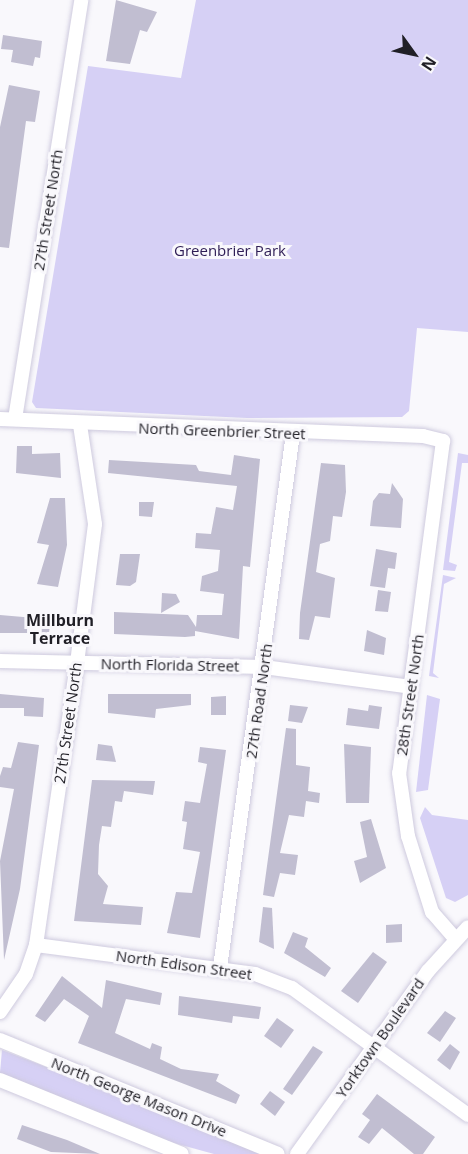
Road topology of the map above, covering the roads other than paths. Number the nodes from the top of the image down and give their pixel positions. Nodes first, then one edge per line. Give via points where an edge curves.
1 (81, 0) edge
2 (0, 419) edge
3 (15, 419) junction
4 (80, 425) junction
5 (293, 434) junction
6 (443, 441) joint
7 (0, 661) edge
8 (77, 663) junction
9 (264, 667) junction
10 (411, 687) junction
11 (468, 927) edge
12 (455, 938) junction
13 (36, 945) junction
14 (220, 968) junction
15 (0, 1012) edge
16 (0, 1040) edge
17 (373, 1049) junction
18 (0, 1080) edge
19 (468, 1115) edge
20 (182, 1154) edge
21 (278, 1154) edge
22 (297, 1154) edge

1 - 3 street, 27th Street North
2 - 3 street, North Greenbrier Street
3 - 4 street, North Greenbrier Street
4 - 5 street, North Greenbrier Street
4 - 8 street, 27th Street North via 95,524
5 - 6 street, North Greenbrier Street via 423,436
5 - 9 street, 27th Road North
6 - 10 street, 28th Street North
7 - 8 street, North Florida Street
8 - 9 street, North Florida Street
8 - 13 street, 27th Street North
9 - 10 street, North Florida Street
9 - 14 street, 27th Road North
10 - 12 street, 28th Street North via 399,773 408,836 432,912
11 - 12 street, Yorktown Boulevard
12 - 17 street, Yorktown Boulevard
13 - 14 street, North Edison Street
13 - 15 street, 27th Street North via 26,974
14 - 17 street, North Edison Street via 255,974 292,988
16 - 21 street, North George Mason Drive
17 - 19 street, North Edison Street
17 - 22 street, Yorktown Boulevard
18 - 20 street

